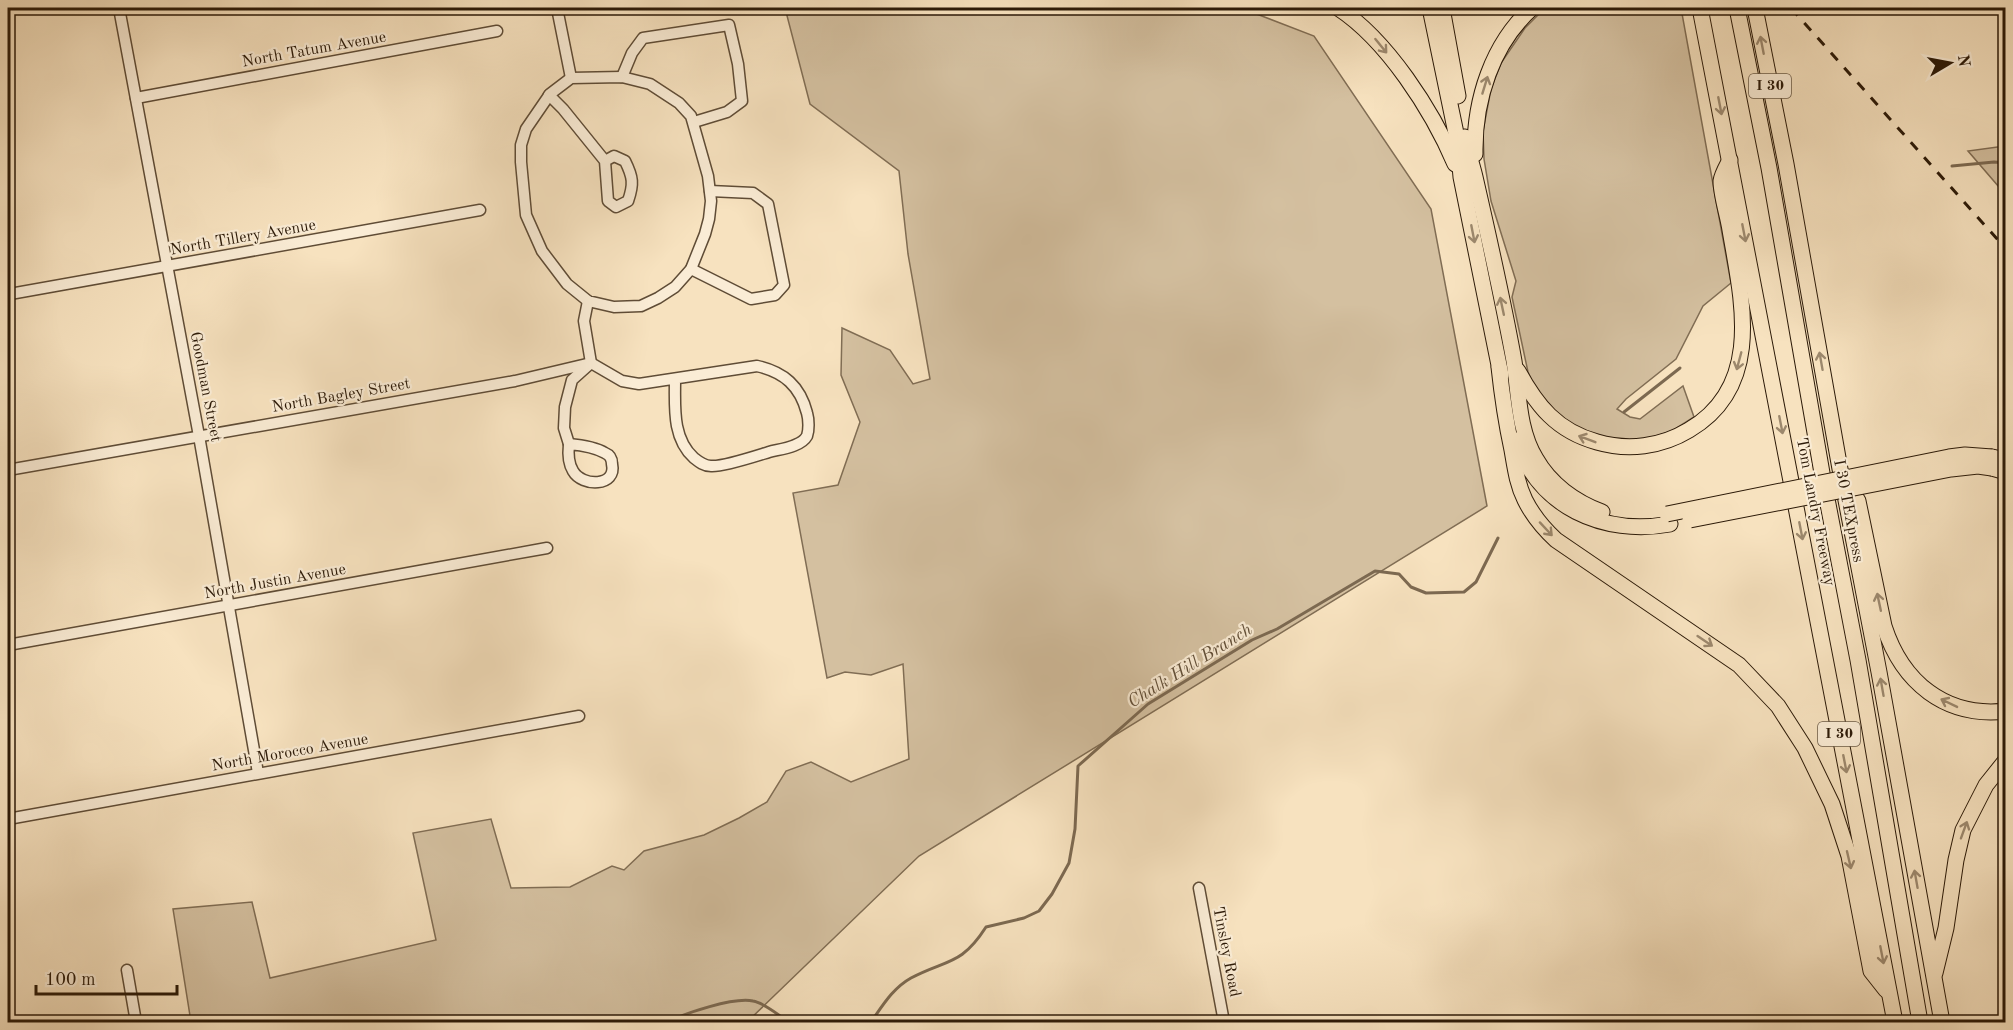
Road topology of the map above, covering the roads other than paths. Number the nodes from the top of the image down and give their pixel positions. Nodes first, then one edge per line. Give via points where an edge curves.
1 (119, 8) edge
2 (557, 8) edge
3 (1338, 8) edge
4 (1532, 8) edge
5 (1700, 8) edge
6 (1737, 8) edge
7 (1755, 8) edge
8 (1438, 15) edge
9 (497, 31) dead end
10 (622, 77) junction
11 (571, 78) junction
12 (549, 95) junction
13 (136, 98) junction
14 (694, 122) junction
15 (605, 161) dead end
16 (1468, 176) junction
17 (1727, 177) junction
18 (710, 191) junction
19 (480, 210) dead end
20 (167, 267) junction
21 (691, 269) junction
22 (10, 294) dead end
23 (588, 301) junction
24 (591, 363) junction
25 (1514, 363) junction
26 (1499, 367) junction
27 (675, 380) junction
28 (199, 436) junction
29 (569, 444) junction
30 (1999, 464) edge
31 (1840, 469) junction
32 (8, 470) edge
33 (1669, 519) junction
34 (547, 548) dead end
35 (228, 606) junction
36 (8, 645) edge
37 (2006, 711) edge
38 (579, 716) dead end
39 (2006, 760) edge
40 (258, 773) junction
41 (8, 819) edge
42 (1199, 888) dead end
43 (127, 970) dead end
44 (1934, 978) junction
45 (1889, 994) junction
46 (136, 1023) edge
47 (1224, 1023) edge
48 (1895, 1023) edge
49 (1920, 1023) edge
50 (1942, 1023) edge

1 - 13 street, Goodman Street
2 - 11 street
3 -> 16 highway via 1379,44 1426,106
16 -> 4 highway via 1490,68 1510,32
5 -> 17 highway via 1730,160
6 - 49 highway, I 30 TEXpress via 1858,660
31 -> 7 highway, Tom Landry Freeway / I 30
8 - 16 highway via 1458,143
9 - 13 street, North Tatum Avenue
10 - 11 street
10 - 14 street via 650,84 679,103
10 - 14 street via 632,52 643,38 729,25 742,101 727,112
11 - 12 street
12 - 15 street
12 - 23 street via 526,129 521,145 526,215 542,251 567,284
13 - 20 street, Goodman Street
14 - 18 street
25 -> 16 highway
16 -> 26 highway
17 -> 25 highway via 1744,324 1742,347 1738,367 1721,401 1698,425 1674,438 1646,446 1627,448 1586,439 1550,416 1533,398
17 -> 45 highway, Tom Landry Freeway / I 30
18 - 21 street via 709,219
18 - 21 street via 753,193 768,204 784,285 776,295 751,299
19 - 20 street, North Tillery Avenue
20 - 22 street, North Tillery Avenue
20 - 28 street, Goodman Street
21 - 23 street via 675,287 640,306 614,307
23 - 24 street via 584,321
24 - 27 street via 622,381 639,384
24 - 28 street, North Bagley Street via 515,381
24 - 29 street via 572,380 564,428
25 - 33 highway via 1526,433 1546,474 1586,505 1611,515
26 - 33 highway via 1520,451 1532,475 1546,490 1574,511 1607,524 1640,528
26 -> 45 highway via 1517,479 1544,529 1739,665 1778,706 1792,727 1832,804 1849,856 1871,971
27 - 27 street via 678,429 683,444 700,463 711,466 747,459 794,445 807,435 809,420 800,393 771,369 757,366
28 - 32 street, North Bagley Street
28 - 35 street, Goodman Street
29 - 29 street via 574,474 594,483 609,479 613,468 607,453
30 - 33 highway, bridge
37 -> 31 highway via 1963,710 1923,689 1905,670 1889,644 1858,501
44 -> 31 highway, Tom Landry Freeway / I 30
34 - 35 street, North Justin Avenue
35 - 36 street, North Justin Avenue
35 - 40 street, Goodman Street
38 - 40 street, North Morocco Avenue
44 -> 39 highway via 1963,830 1986,785
40 - 41 street, North Morocco Avenue
42 - 47 street, Tinsley Road
43 - 46 street
44 - 50 highway, Tom Landry Freeway / I 30
45 - 48 highway, Tom Landry Freeway / I 30

